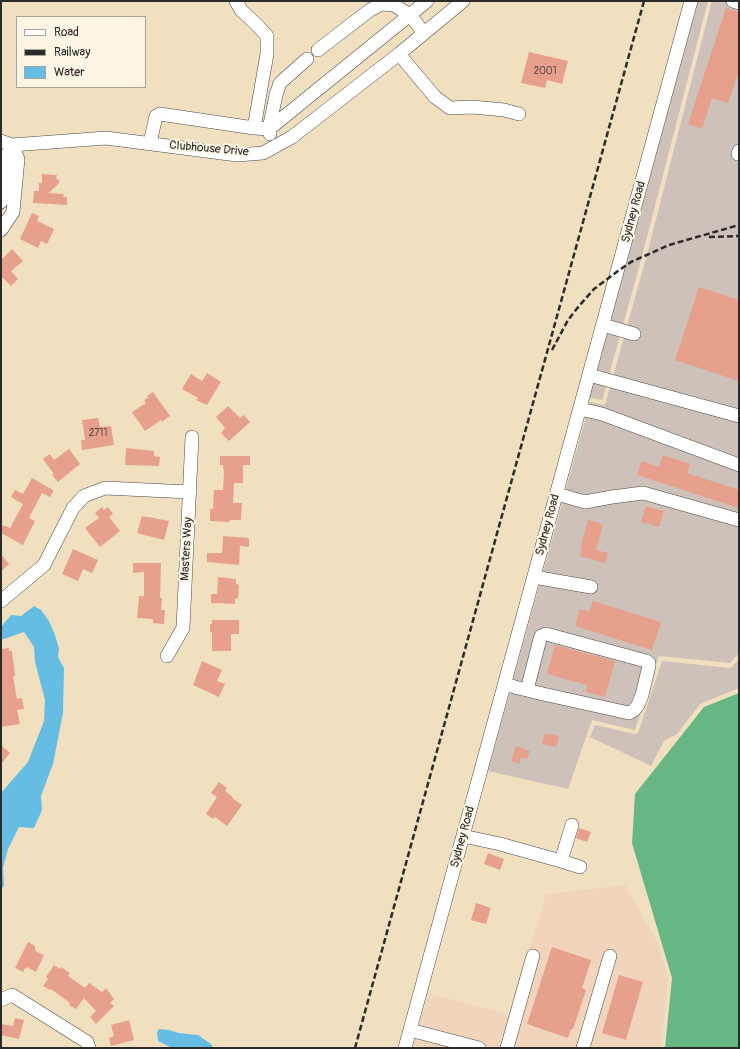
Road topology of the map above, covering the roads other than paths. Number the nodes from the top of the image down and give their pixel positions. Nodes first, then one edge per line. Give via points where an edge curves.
1 (236, 1) edge
2 (427, 1) edge
3 (463, 1) edge
4 (692, 1) edge
5 (733, 1) edge
6 (739, 3) edge
7 (410, 15) junction
8 (424, 34) junction
9 (318, 50) dead end
10 (398, 54) junction
11 (307, 59) dead end
12 (518, 114) dead end
13 (254, 128) junction
14 (269, 129) junction
15 (6, 142) edge
16 (150, 143) junction
17 (272, 148) junction
18 (1, 202) edge
19 (1, 230) edge
20 (603, 325) junction
21 (634, 334) dead end
22 (589, 375) junction
23 (580, 409) junction
24 (739, 416) edge
25 (192, 437) dead end
26 (739, 465) edge
27 (190, 492) junction
28 (557, 494) junction
29 (739, 520) edge
30 (534, 577) junction
31 (591, 587) dead end
32 (1, 601) edge
33 (166, 656) dead end
34 (505, 684) junction
35 (527, 690) junction
36 (572, 825) dead end
37 (463, 836) junction
38 (560, 861) junction
39 (580, 867) dead end
40 (533, 956) dead end
41 (610, 956) dead end
42 (1, 1000) edge
43 (410, 1030) junction
44 (88, 1045) edge
45 (405, 1048) edge
46 (479, 1048) edge
47 (507, 1048) edge
48 (583, 1048) edge

1 - 13 street via 241,10 266,36 267,54
2 - 7 street
3 - 8 street, Clubhouse Drive
4 - 20 street, Sydney Road
5 - 6 street
7 - 8 street
7 - 9 street via 394,5 382,4 370,10
7 - 14 street
8 - 10 street, Clubhouse Drive
10 - 12 street via 435,97 450,108 472,107
10 - 17 street, Clubhouse Drive via 292,136
11 - 14 street via 280,83
13 - 14 street
13 - 16 street via 160,114 156,116
14 - 17 street
15 - 16 street, Clubhouse Drive via 106,138
15 - 18 street
15 - 19 street via 18,159 12,212
16 - 17 street, Clubhouse Drive via 237,155 263,153
20 - 21 street
20 - 22 street, Sydney Road
22 - 23 street, Sydney Road
22 - 24 street
23 - 26 street via 602,414
23 - 28 street, Sydney Road
25 - 27 street, Masters Way
27 - 32 street via 105,488 84,496 73,508 44,565
27 - 33 street, Masters Way via 183,628
28 - 29 street via 585,502 644,494
28 - 30 street, Sydney Road
30 - 31 street
30 - 34 street, Sydney Road
34 - 35 street
34 - 37 street, Sydney Road
35 - 35 street via 629,713 638,705 649,666 646,661 546,634 541,636
36 - 38 street
37 - 38 street
37 - 43 street, Sydney Road
38 - 39 street
40 - 47 street
41 - 48 street
42 - 44 street via 12,996
43 - 45 street, Sydney Road
43 - 46 street

